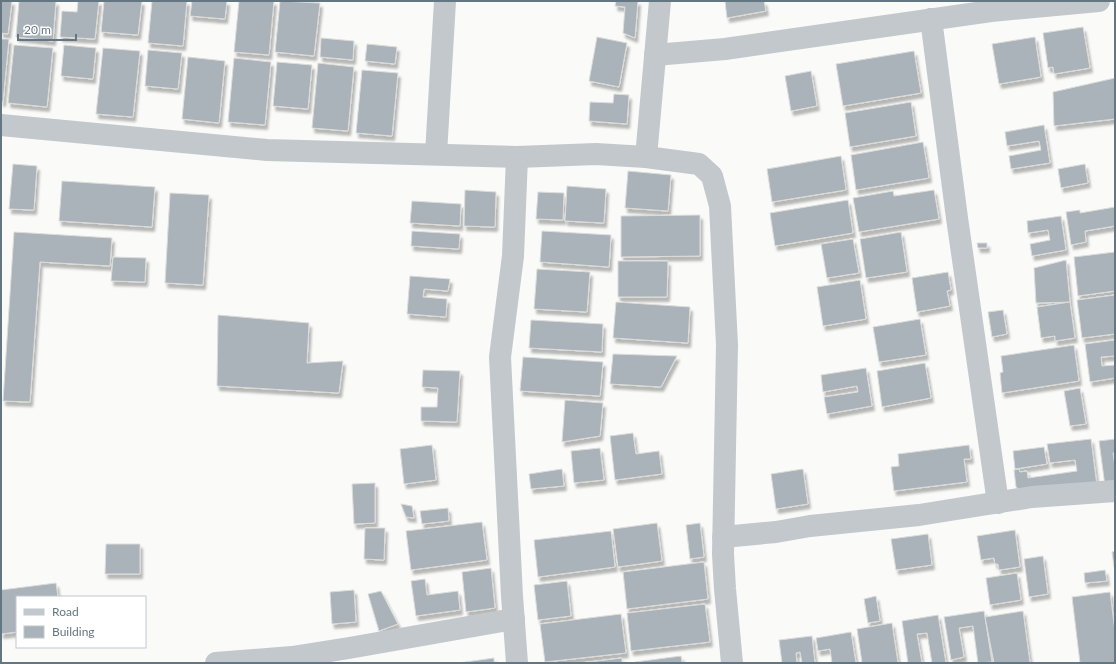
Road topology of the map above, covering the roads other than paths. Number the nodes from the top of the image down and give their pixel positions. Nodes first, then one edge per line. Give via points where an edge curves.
1 (445, 1) edge
2 (660, 1) edge
3 (1099, 1) edge
4 (931, 19) junction
5 (655, 55) junction
6 (1, 125) edge
7 (436, 154) junction
8 (517, 157) junction
9 (646, 157) junction
10 (1115, 491) edge
11 (998, 503) junction
12 (723, 537) junction
13 (514, 619) junction
14 (216, 663) edge
15 (517, 663) edge
16 (732, 663) edge

1 - 7 street
2 - 5 street
3 - 4 street
4 - 5 street via 725,49
4 - 11 street
5 - 9 street
6 - 7 street via 267,150
7 - 8 street
8 - 9 street via 596,154
8 - 13 street via 513,256 500,357
9 - 12 street via 699,164 712,176 720,206 727,345
10 - 11 street via 1032,497
11 - 12 street via 919,515
12 - 16 street
13 - 14 street via 320,653
13 - 15 street

